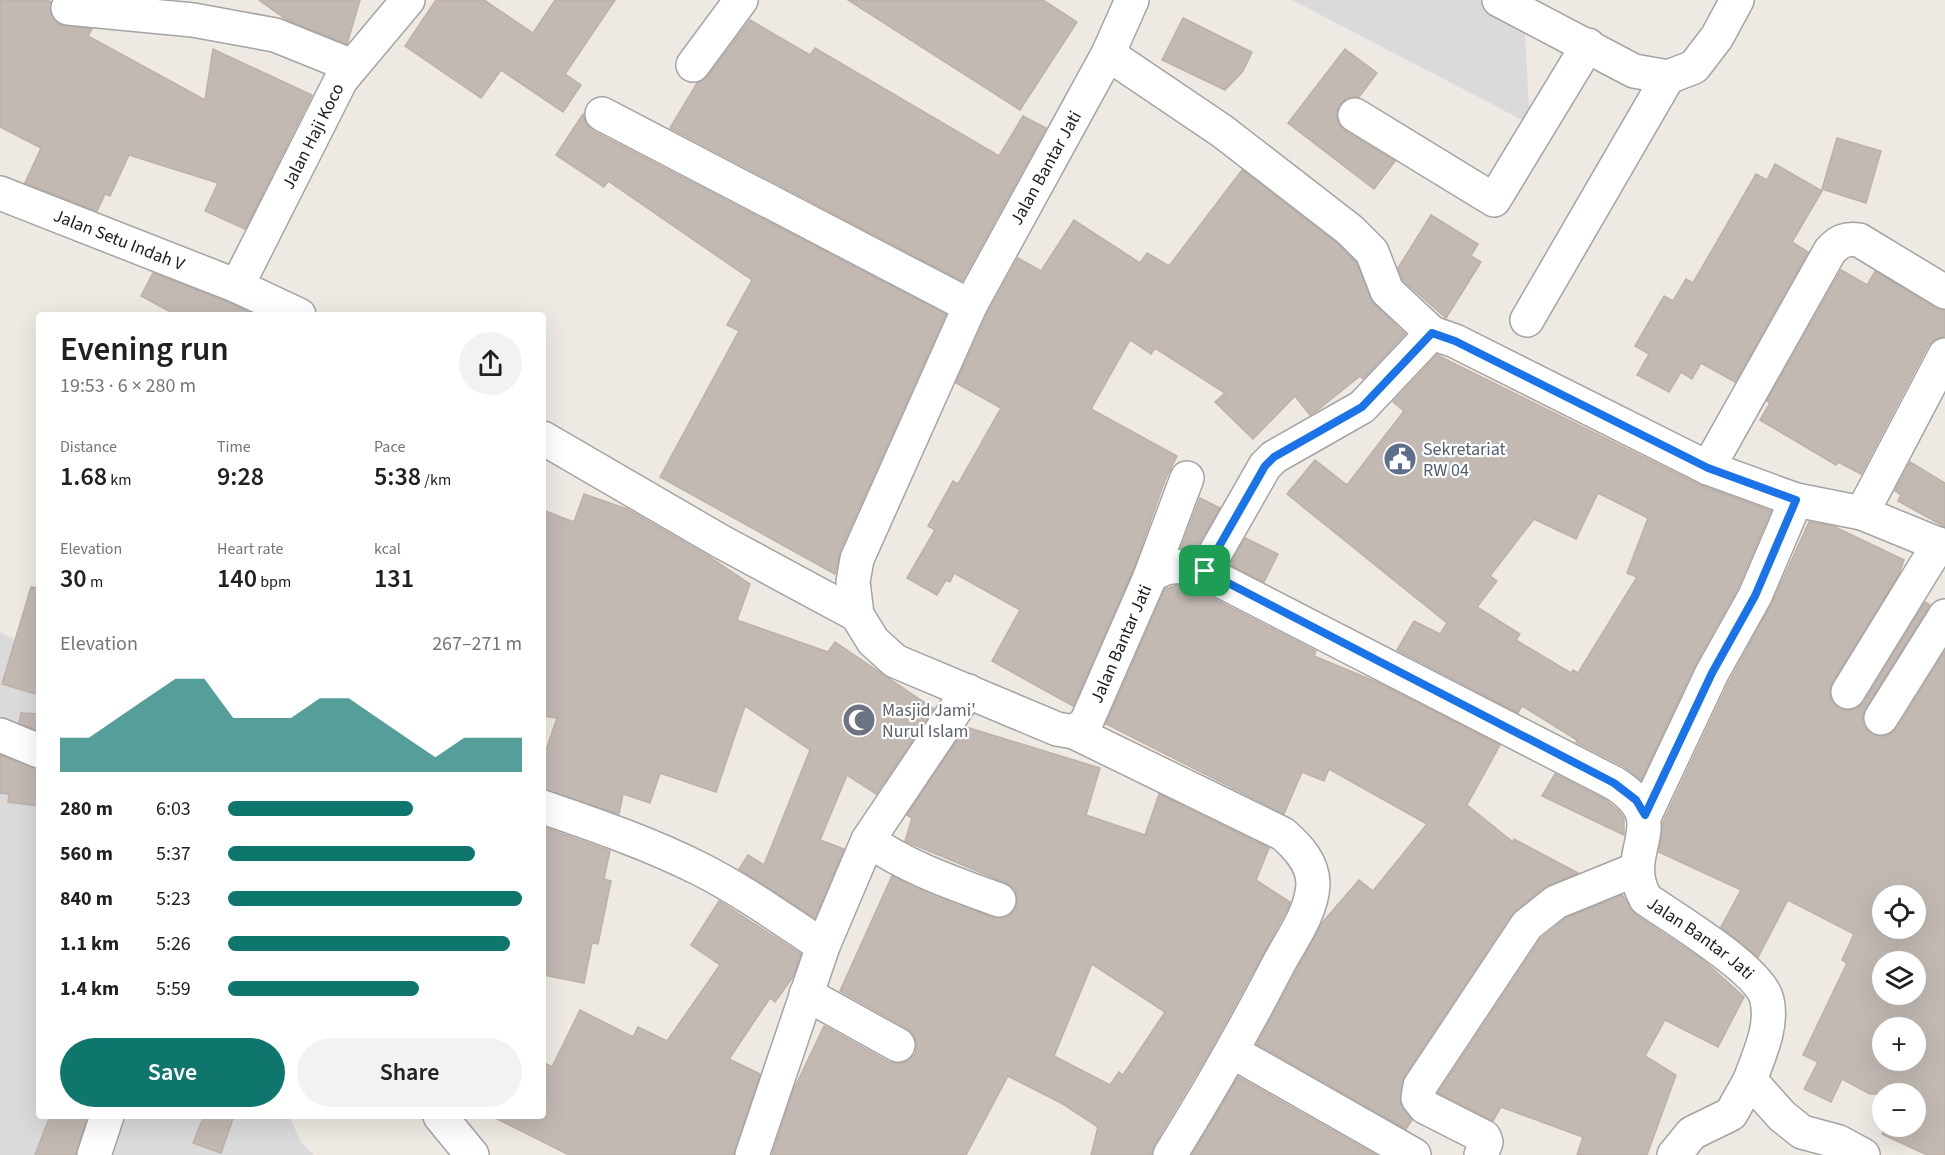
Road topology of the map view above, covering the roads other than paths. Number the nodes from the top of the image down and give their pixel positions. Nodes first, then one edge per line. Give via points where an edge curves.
1 (408, 0) edge
2 (741, 0) edge
3 (1132, 0) edge
4 (1499, 0) edge
5 (1737, 0) edge
6 (68, 8) dead end
7 (1588, 45) junction
8 (1108, 54) junction
9 (693, 64) dead end
10 (352, 66) junction
11 (1668, 77) junction
12 (602, 114) dead end
13 (1356, 115) dead end
14 (0, 193) edge
15 (237, 286) junction
16 (1945, 292) edge
17 (970, 306) junction
18 (293, 312) edge
19 (1527, 320) dead end
20 (1432, 333) junction
21 (1945, 355) edge
22 (546, 440) edge
23 (1708, 468) junction
24 (1186, 478) dead end
25 (1796, 500) junction
26 (1862, 513) junction
27 (1942, 545) edge
28 (1205, 571) junction
29 (1150, 577) junction
30 (857, 615) junction
31 (1945, 616) edge
32 (968, 691) junction
33 (1848, 692) dead end
34 (1881, 718) dead end
35 (1074, 732) junction
36 (0, 735) edge
37 (36, 750) edge
38 (546, 808) edge
39 (1645, 815) junction
40 (868, 840) junction
41 (1637, 869) junction
42 (999, 900) dead end
43 (823, 946) junction
44 (806, 994) junction
45 (898, 1045) dead end
46 (1233, 1052) junction
47 (1750, 1080) junction
48 (105, 1119) edge
49 (442, 1119) edge
50 (94, 1155) edge
51 (472, 1155) edge
52 (752, 1155) edge
53 (1170, 1155) edge
54 (1414, 1155) edge
55 (1481, 1155) edge
56 (1674, 1155) edge
57 (1863, 1155) edge

1 - 10 street, Jalan Haji Koco
2 - 9 street
3 - 8 street, Jalan Bantar Jati
4 - 7 street
5 - 11 street via 1694,67
6 - 10 street via 193,20 275,35
7 - 11 street via 1635,72
7 - 13 street via 1494,200
8 - 17 street, Jalan Bantar Jati
8 - 20 street via 1222,131 1350,230 1372,252 1387,291
10 - 15 street, Jalan Haji Koco via 328,102
11 - 19 street
12 - 17 street
14 - 15 street, Jalan Setu Indah V
15 - 18 street, Jalan Setu Indah V
16 - 23 street via 1859,240 1838,243
17 - 30 street, Jalan Bantar Jati via 857,559
20 - 23 street
20 - 28 street via 1362,407 1274,457 1265,466
21 - 26 street
22 - 30 street
23 - 25 street
24 - 29 street
25 - 26 street
25 - 39 street via 1755,596 1712,673
26 - 27 street
27 - 33 street
28 - 29 street, Jalan Bantar Jati via 1172,566
28 - 39 street, Jalan Bantar Jati via 1614,783 1636,800
29 - 35 street, Jalan Bantar Jati via 1086,723
30 - 32 street, Jalan Bantar Jati via 873,641 895,661
31 - 34 street
32 - 35 street, Jalan Bantar Jati
32 - 40 street
35 - 46 street via 1283,834 1305,856 1313,882 1308,909
36 - 37 street
38 - 43 street via 698,868
39 - 41 street, Jalan Bantar Jati
40 - 42 street via 891,856
40 - 43 street
41 - 47 street, Jalan Bantar Jati via 1638,885 1646,899 1743,967 1767,999 1768,1026
41 - 55 street via 1556,902 1527,925 1420,1086 1418,1098 1425,1107 1484,1137
43 - 44 street
44 - 45 street
44 - 52 street
46 - 53 street
46 - 54 street
47 - 56 street, Jalan Bantar Jati via 1731,1114 1692,1133
47 - 57 street via 1802,1132 1839,1142
48 - 50 street
49 - 51 street

